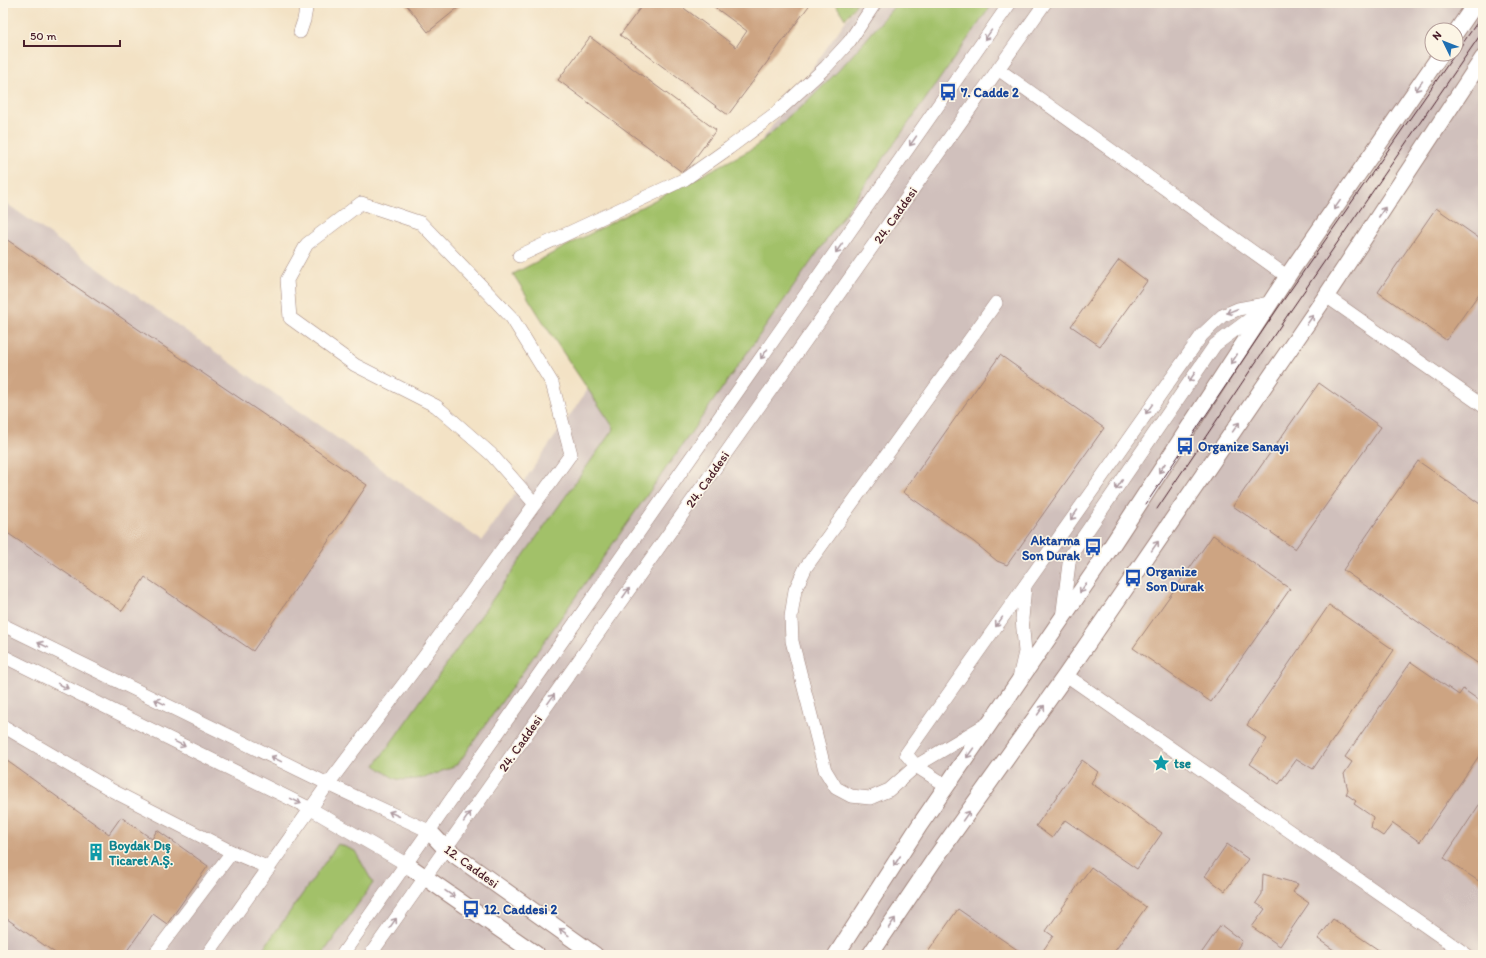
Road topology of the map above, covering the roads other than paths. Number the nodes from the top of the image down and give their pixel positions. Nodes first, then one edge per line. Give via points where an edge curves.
1 (307, 3) edge
2 (875, 3) edge
3 (1010, 3) edge
4 (1045, 3) edge
5 (1476, 3) edge
6 (1463, 22) edge
7 (300, 32) dead end
8 (1483, 58) edge
9 (1435, 62) edge
10 (998, 70) junction
11 (519, 256) dead end
12 (1288, 276) junction
13 (1326, 296) junction
14 (996, 303) dead end
15 (1270, 303) junction
16 (1483, 406) edge
17 (535, 504) junction
18 (1026, 585) junction
19 (1061, 619) junction
20 (3, 625) edge
21 (3, 656) edge
22 (1066, 675) junction
23 (1018, 682) junction
24 (992, 721) junction
25 (3, 726) edge
26 (916, 766) junction
27 (328, 784) junction
28 (947, 786) junction
29 (311, 809) junction
30 (429, 831) junction
31 (445, 848) junction
32 (232, 852) junction
33 (406, 864) junction
34 (269, 868) junction
35 (426, 877) junction
36 (154, 955) edge
37 (207, 955) edge
38 (342, 955) edge
39 (370, 955) edge
40 (538, 955) edge
41 (595, 955) edge
42 (836, 955) edge
43 (870, 955) edge
44 (1467, 955) edge

1 - 7 street
2 - 11 street via 849,42 807,86 753,131 685,179
3 -> 30 street, 24. Caddesi
4 - 10 street, 24. Caddesi
5 - 6 main road
13 -> 8 main road
9 -> 12 main road
10 - 12 street
31 -> 10 street, 24. Caddesi
12 - 15 main road
13 - 16 street
22 -> 13 main road
14 - 26 street via 806,567 795,590 791,617 792,641 825,770 836,788 851,796 870,798 889,790
15 -> 18 street via 1238,309 1222,316 1202,335
15 -> 19 main road
15 -> 19 street via 1215,345 1070,556
17 - 17 street via 571,454 552,383 512,318 421,223 361,203 307,244 287,280 290,318 355,365 436,406 491,454
17 - 27 street
18 - 23 street via 1022,619 1025,652
18 -> 26 street via 906,754
19 - 23 main road
27 -> 20 street
21 -> 29 street
43 -> 22 main road via 934,860
22 - 44 street
23 - 24 main road
24 - 26 street
24 -> 28 main road
25 - 32 street via 113,791
26 - 28 street
27 - 29 street
30 -> 27 street
28 -> 42 main road
29 - 33 street
29 - 34 street
30 - 31 main road, 12. Caddesi
30 - 33 street, 24. Caddesi
31 - 35 street, 24. Caddesi
41 -> 31 main road, 12. Caddesi
32 - 34 street
32 - 36 street
33 - 35 main road
33 - 38 street, 24. Caddesi
34 - 37 street
39 -> 35 street, 24. Caddesi
35 -> 40 main road

